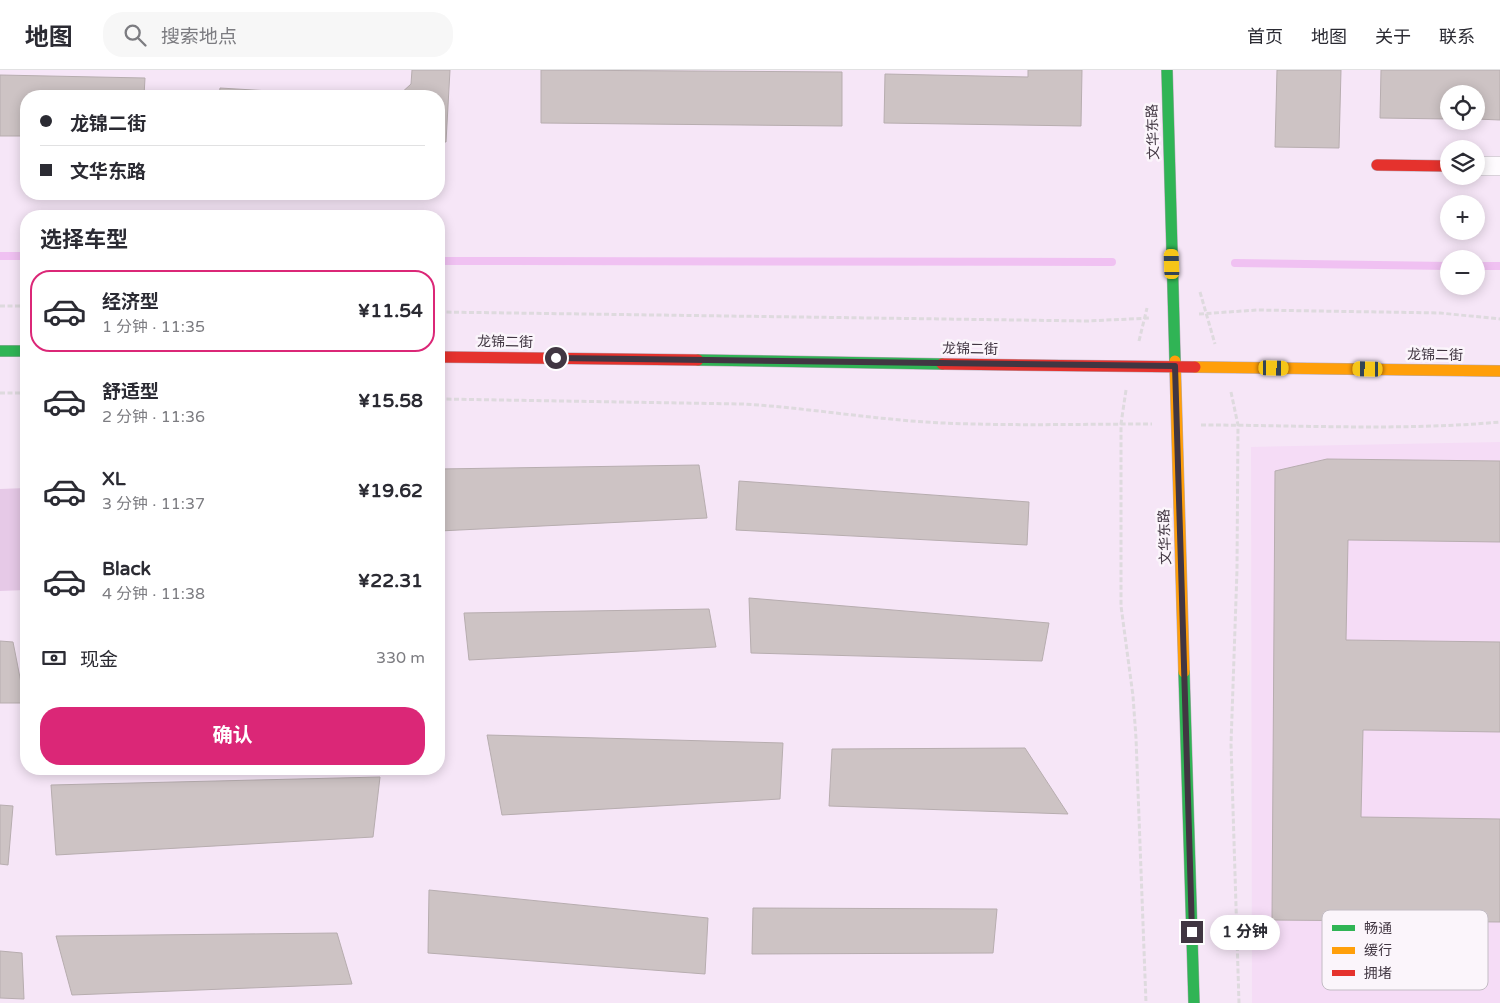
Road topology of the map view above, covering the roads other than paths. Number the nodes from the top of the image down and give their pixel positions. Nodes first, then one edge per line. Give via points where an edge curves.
1 (1166, 70) edge
2 (1377, 165) dead end
3 (1440, 166) edge
4 (1485, 166) edge
5 (1500, 166) edge
6 (0, 350) edge
7 (20, 351) edge
8 (445, 357) edge
9 (1175, 366) junction
10 (1500, 371) edge
11 (1194, 1003) edge

1 - 9 street, 文华东路
2 - 3 street
4 - 5 street
6 - 7 street
8 - 9 street, 龙锦二街
9 - 10 street, 龙锦二街
9 - 11 street, 文华东路

